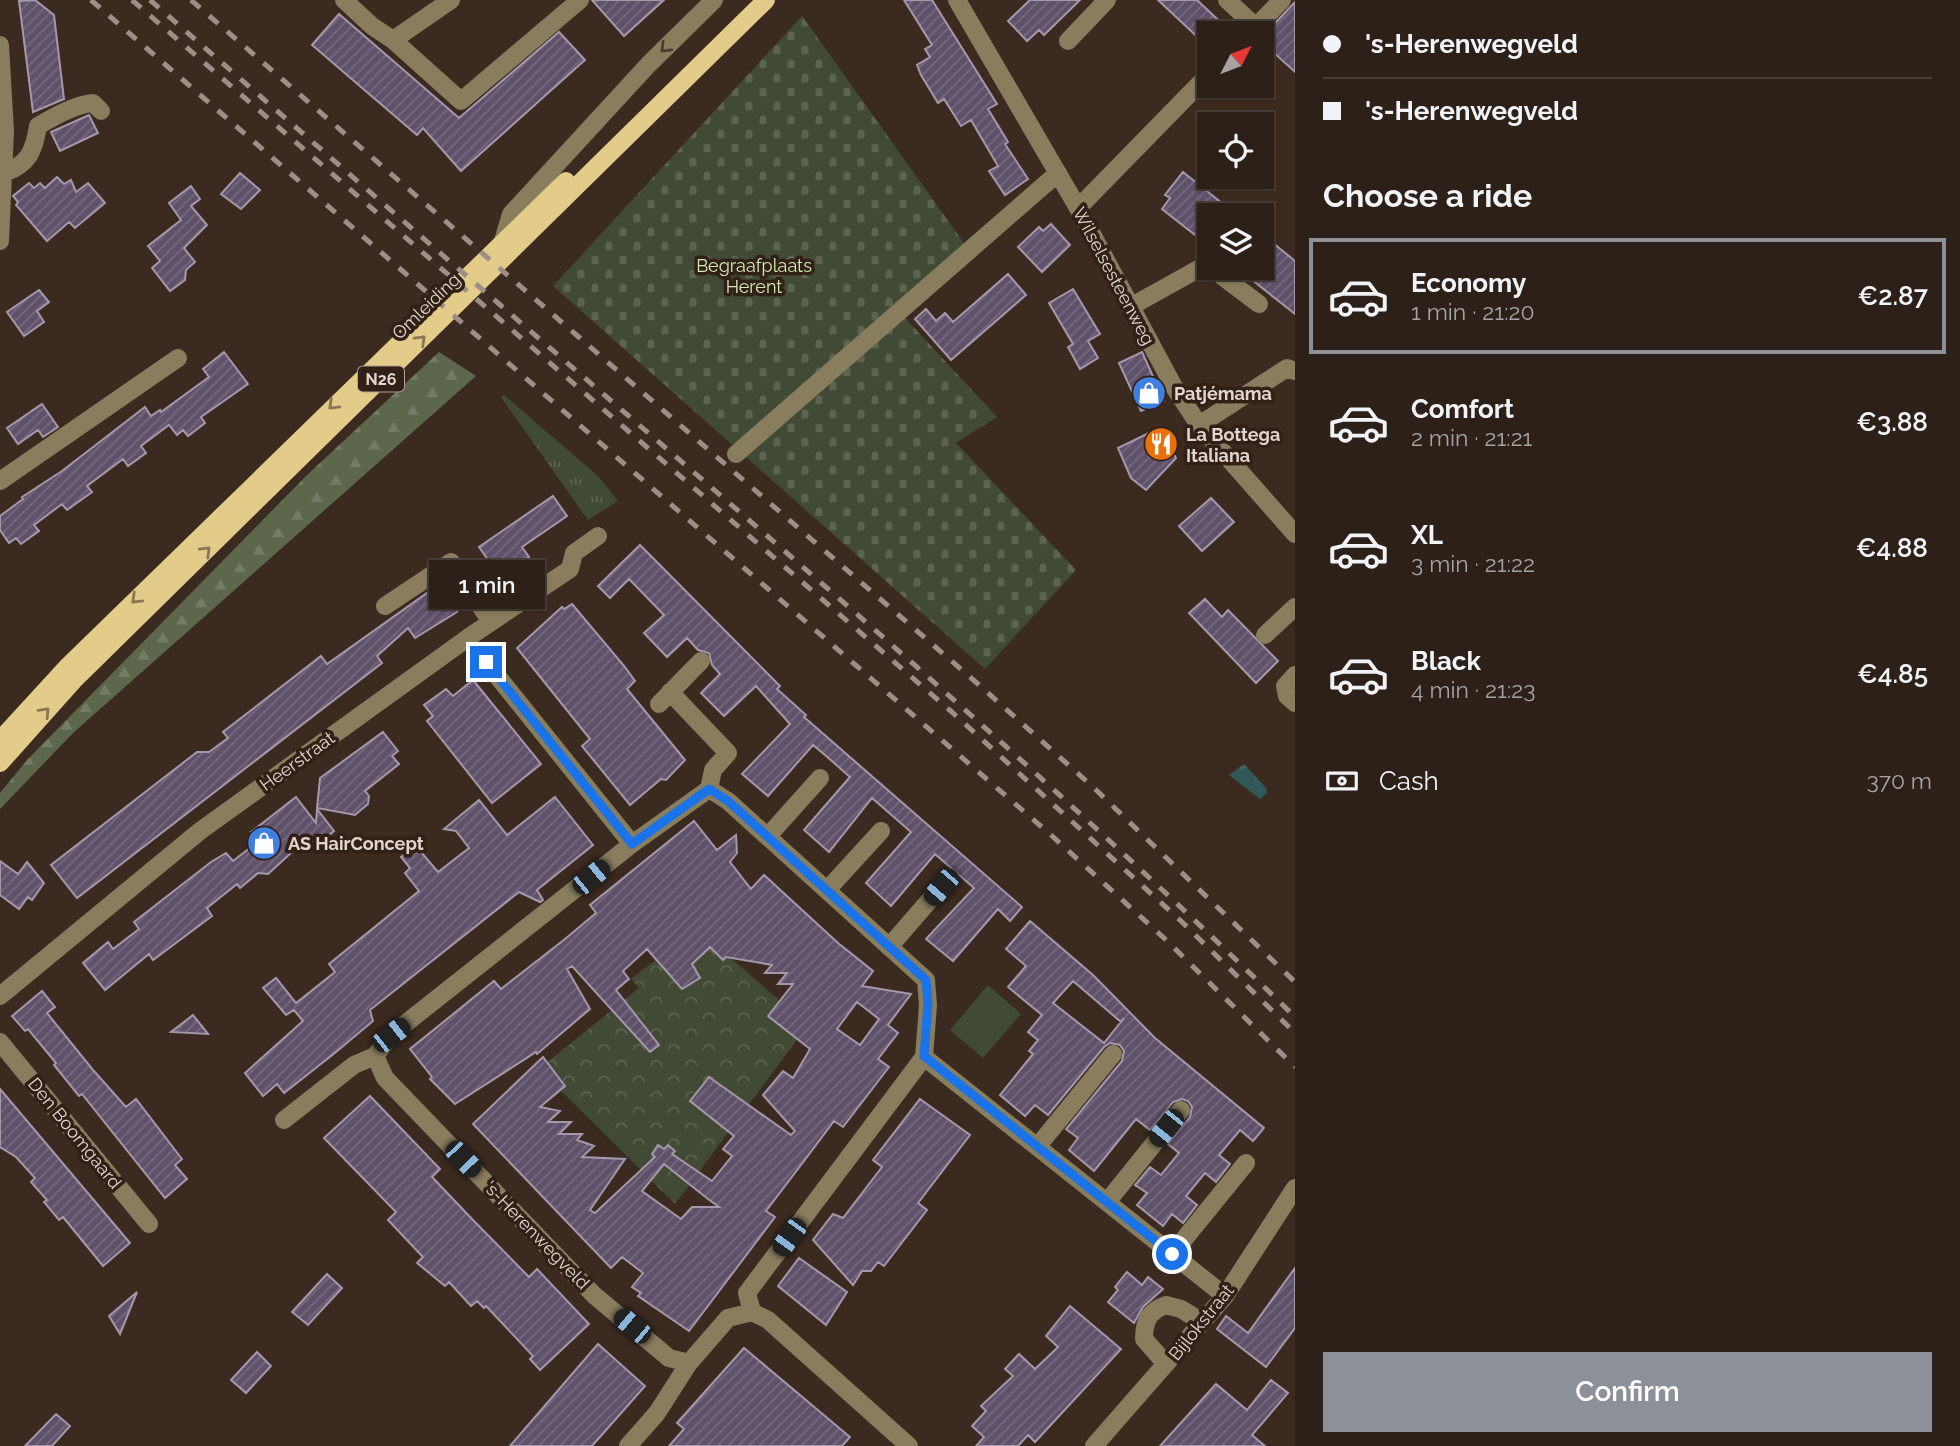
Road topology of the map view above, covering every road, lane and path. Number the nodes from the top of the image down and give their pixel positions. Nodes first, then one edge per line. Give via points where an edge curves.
1 (344, 0) edge
2 (451, 0) edge
3 (580, 0) edge
4 (714, 0) edge
5 (752, 0) edge
6 (766, 0) edge
7 (957, 0) edge
8 (1107, 0) edge
9 (1227, 0) edge
10 (1282, 0) edge
11 (1245, 21) edge
12 (1262, 21) edge
13 (393, 40) junction
14 (1068, 41) dead end
15 (0, 45) edge
16 (1197, 86) edge
17 (101, 111) dead end
18 (4, 173) junction
19 (1058, 173) junction
20 (1078, 208) junction
21 (503, 241) junction
22 (0, 242) edge
23 (1259, 304) dead end
24 (1130, 307) junction
25 (178, 358) dead end
26 (1295, 370) edge
27 (1199, 425) junction
28 (736, 454) dead end
29 (0, 481) edge
30 (1295, 534) edge
31 (598, 536) dead end
32 (385, 606) dead end
33 (1295, 607) edge
34 (491, 622) junction
35 (1265, 635) dead end
36 (701, 661) dead end
37 (486, 662) dead end
38 (1295, 676) edge
39 (1295, 703) edge
40 (0, 740) edge
41 (0, 763) edge
42 (820, 778) dead end
43 (709, 789) junction
44 (881, 831) dead end
45 (768, 836) junction
46 (632, 844) junction
47 (941, 887) dead end
48 (827, 890) junction
49 (889, 947) junction
50 (0, 996) edge
51 (0, 1042) edge
52 (1113, 1054) dead end
53 (375, 1056) junction
54 (924, 1056) junction
55 (1181, 1110) dead end
56 (284, 1120) dead end
57 (1037, 1147) junction
58 (1246, 1163) dead end
59 (1295, 1188) edge
60 (1107, 1202) junction
61 (149, 1224) dead end
62 (1172, 1254) junction
63 (1225, 1296) junction
64 (752, 1312) junction
65 (1202, 1322) junction
66 (689, 1363) junction
67 (1166, 1364) junction
68 (628, 1446) edge
69 (909, 1446) edge
70 (1094, 1446) edge

1 - 13 street
2 - 13 street
3 - 13 street via 461,101
4 -> 21 street via 512,214
5 - 21 main road, Omleiding / N26
41 -> 6 main road, Omleiding / N26 via 85,670
7 - 19 street, Wilselsesteenweg
8 - 14 street
9 - 11 street
10 - 12 street
15 - 18 street via 5,82
16 - 20 street
17 - 18 street via 93,103 85,104 38,126 29,159
18 - 22 street
19 - 20 street, Wilselsesteenweg
19 - 28 street
20 - 24 street, Wilselsesteenweg
21 -> 40 main road, Omleiding / N26 via 66,668
23 - 24 street via 1214,270 1200,268
24 - 27 street, Wilselsesteenweg
25 - 29 street
26 - 27 street via 1287,368
27 - 30 street, Wilselsesteenweg
31 - 34 street, Heerstraat via 573,553 570,569
32 - 34 street via 451,562
33 - 35 street
34 - 50 street, Heerstraat via 200,831
36 - 43 street via 664,698 728,753 713,770
37 - 46 street
38 - 39 street via 1285,686
42 - 45 street
43 - 45 street
43 - 46 street
44 - 48 street
45 - 48 street
46 - 53 street via 391,1035
47 - 49 street
48 - 49 street
49 - 54 street via 926,980
51 - 61 street, Den Boomgaard
52 - 57 street
53 - 56 street via 354,1065
53 - 66 street, 's-Herenwegveld via 385,1078 594,1295 669,1358
54 - 57 street
54 - 64 street via 747,1293
55 - 60 street
57 - 60 street
58 - 62 street
59 - 63 street, Bijlokstraat
60 - 62 street
62 - 63 street
63 - 65 street, Bijlokstraat
64 - 66 street via 728,1318
64 - 69 street via 768,1320
65 - 67 street, Bijlokstraat
65 - 67 street via 1166,1305 1150,1314 1144,1339
66 - 68 street via 657,1413
67 - 70 street, Bijlokstraat

